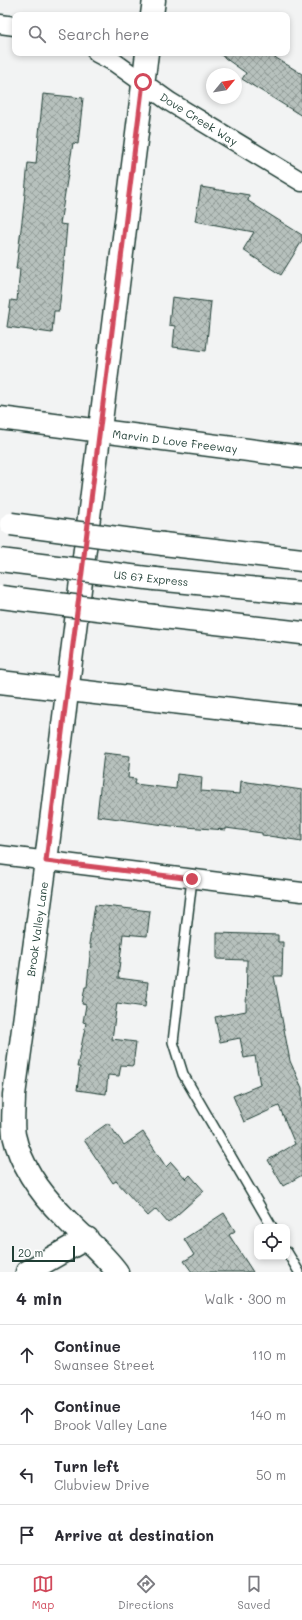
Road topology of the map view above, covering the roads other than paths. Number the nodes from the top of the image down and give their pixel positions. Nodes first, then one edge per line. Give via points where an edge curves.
1 (154, 0) edge
2 (152, 12) edge
3 (0, 24) edge
4 (12, 26) edge
5 (103, 56) edge
6 (147, 56) edge
7 (143, 82) junction
8 (302, 182) edge
9 (0, 418) edge
10 (100, 431) junction
11 (302, 457) edge
12 (6, 523) edge
13 (0, 560) edge
14 (302, 560) edge
15 (302, 593) edge
16 (0, 597) edge
17 (302, 633) edge
18 (0, 682) edge
19 (67, 690) junction
20 (302, 717) edge
21 (0, 855) edge
22 (46, 861) junction
23 (192, 879) junction
24 (302, 892) edge
25 (270, 1224) edge
26 (87, 1238) junction
27 (290, 1257) edge
28 (27, 1272) edge
29 (117, 1272) edge
30 (299, 1272) edge

1 - 2 main road
3 - 4 street
5 - 7 street, Dove Creek Way
6 - 7 main road, Brook Valley Lane
7 - 8 street, Dove Creek Way via 170,102
7 - 10 main road, Brook Valley Lane
9 - 10 main road, Marvin D Love Freeway
10 - 11 main road, Marvin D Love Freeway
10 - 19 main road, Brook Valley Lane
12 - 14 main road, bridge
13 - 15 main road, US 67 Express, bridge via 155,579
16 - 17 main road, bridge
18 - 19 main road
19 - 20 main road
19 - 22 main road, Brook Valley Lane
21 - 22 street
22 - 23 street
22 - 26 main road, Brook Valley Lane via 14,1095 14,1133 32,1179 64,1218
23 - 24 street
23 - 25 lane via 173,1042 183,1074
26 - 28 main road
26 - 29 main road, Brook Valley Lane
27 - 30 lane

